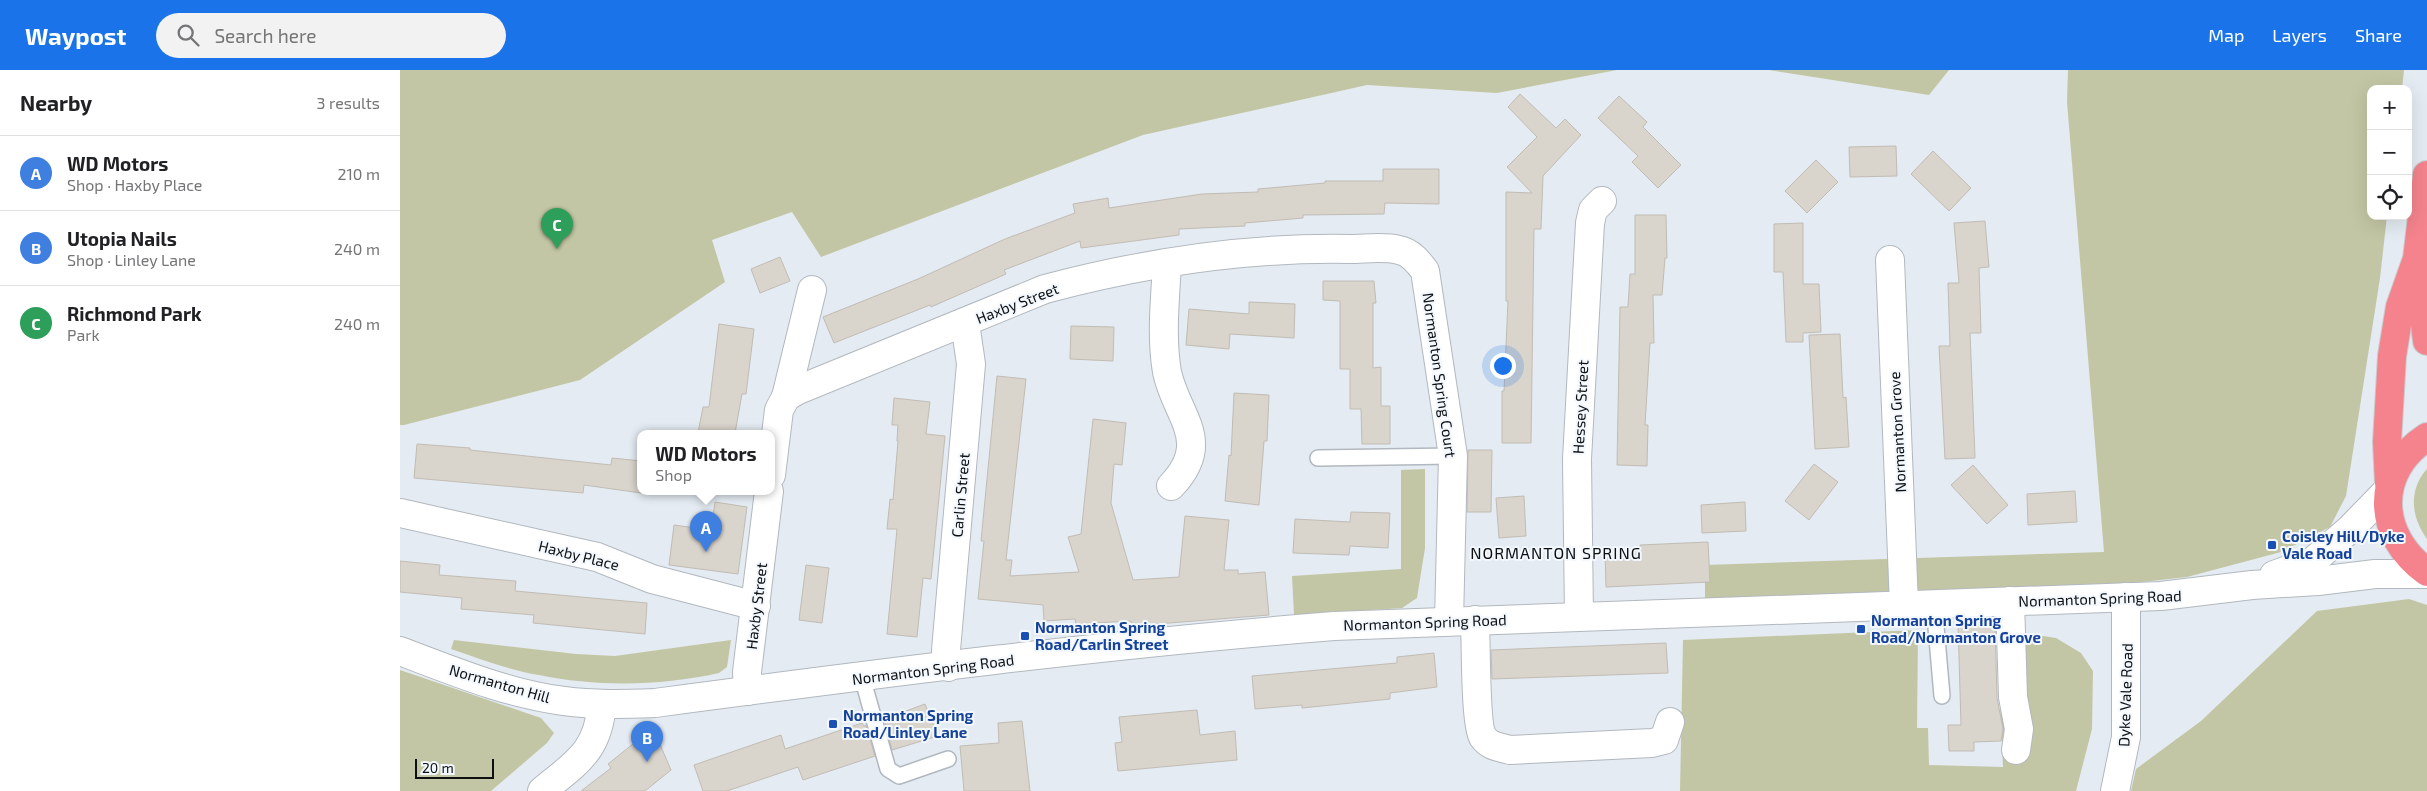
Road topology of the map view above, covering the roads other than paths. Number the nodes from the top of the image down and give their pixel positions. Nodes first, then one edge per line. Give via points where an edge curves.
1 (2427, 175) edge
2 (1602, 201) dead end
3 (1322, 248) joint
4 (2417, 259) junction
5 (1890, 260) dead end
6 (1167, 264) junction
7 (812, 290) dead end
8 (965, 324) junction
9 (2427, 341) edge
10 (786, 398) junction
11 (2427, 437) edge
12 (775, 442) edge
13 (1452, 456) junction
14 (1318, 458) dead end
15 (1171, 486) dead end
16 (2389, 487) junction
17 (769, 495) edge
18 (400, 512) edge
19 (2427, 573) edge
20 (2252, 585) junction
21 (2126, 597) junction
22 (2010, 602) junction
23 (1934, 604) junction
24 (1904, 605) junction
25 (756, 606) junction
26 (1579, 616) junction
27 (1462, 620) junction
28 (400, 651) edge
29 (948, 667) junction
30 (862, 677) junction
31 (748, 691) junction
32 (1942, 696) dead end
33 (602, 704) junction
34 (1670, 722) dead end
35 (2016, 750) dead end
36 (948, 759) dead end
37 (542, 791) edge
38 (2116, 791) edge

1 - 4 highway
2 - 26 street, Hessey Street via 1593,210 1590,223 1578,449
3 - 6 street, Haxby Street via 1254,251
3 - 13 street, Normanton Spring Court via 1400,250 1416,259 1425,271
4 - 9 highway
4 - 16 highway via 2400,307 2392,356 2387,442
5 - 24 street, Normanton Grove
6 - 8 street, Haxby Street via 1087,278 1045,290
6 - 15 street via 1164,337 1168,374 1191,431 1189,456
7 - 10 street
8 - 10 street, Haxby Street via 798,390
8 - 29 street, Carlin Street via 971,364 946,650
10 - 12 street via 779,410
11 - 16 highway via 2402,459
13 - 14 lane
13 - 27 street, Normanton Spring Court
16 - 19 highway via 2388,515 2397,541
16 - 20 street, Normanton Spring Road via 2350,529 2313,561
17 - 25 street, Haxby Street
18 - 25 street, Haxby Place via 597,557 652,578
19 - 20 street, Normanton Spring Road via 2375,574
20 - 21 street, Normanton Spring Road via 2185,595
21 - 22 street, Normanton Spring Road
21 - 38 street, Dyke Vale Road via 2126,737
22 - 23 street, Normanton Spring Road
22 - 35 street via 2013,697 2019,729
23 - 24 street, Normanton Spring Road
23 - 32 lane
24 - 26 street, Normanton Spring Road
25 - 31 street, Haxby Street
26 - 27 street, Normanton Spring Road
27 - 29 street, Normanton Spring Road via 1215,636
27 - 34 street, Normanton Spring Court via 1482,735 1490,745 1510,750 1652,743 1664,740
28 - 33 street, Normanton Hill via 527,694
29 - 30 street, Normanton Spring Road
30 - 31 street, Normanton Spring Road
30 - 36 lane via 888,769 899,776
31 - 33 street, Normanton Spring Road via 655,703
33 - 37 street via 593,745

